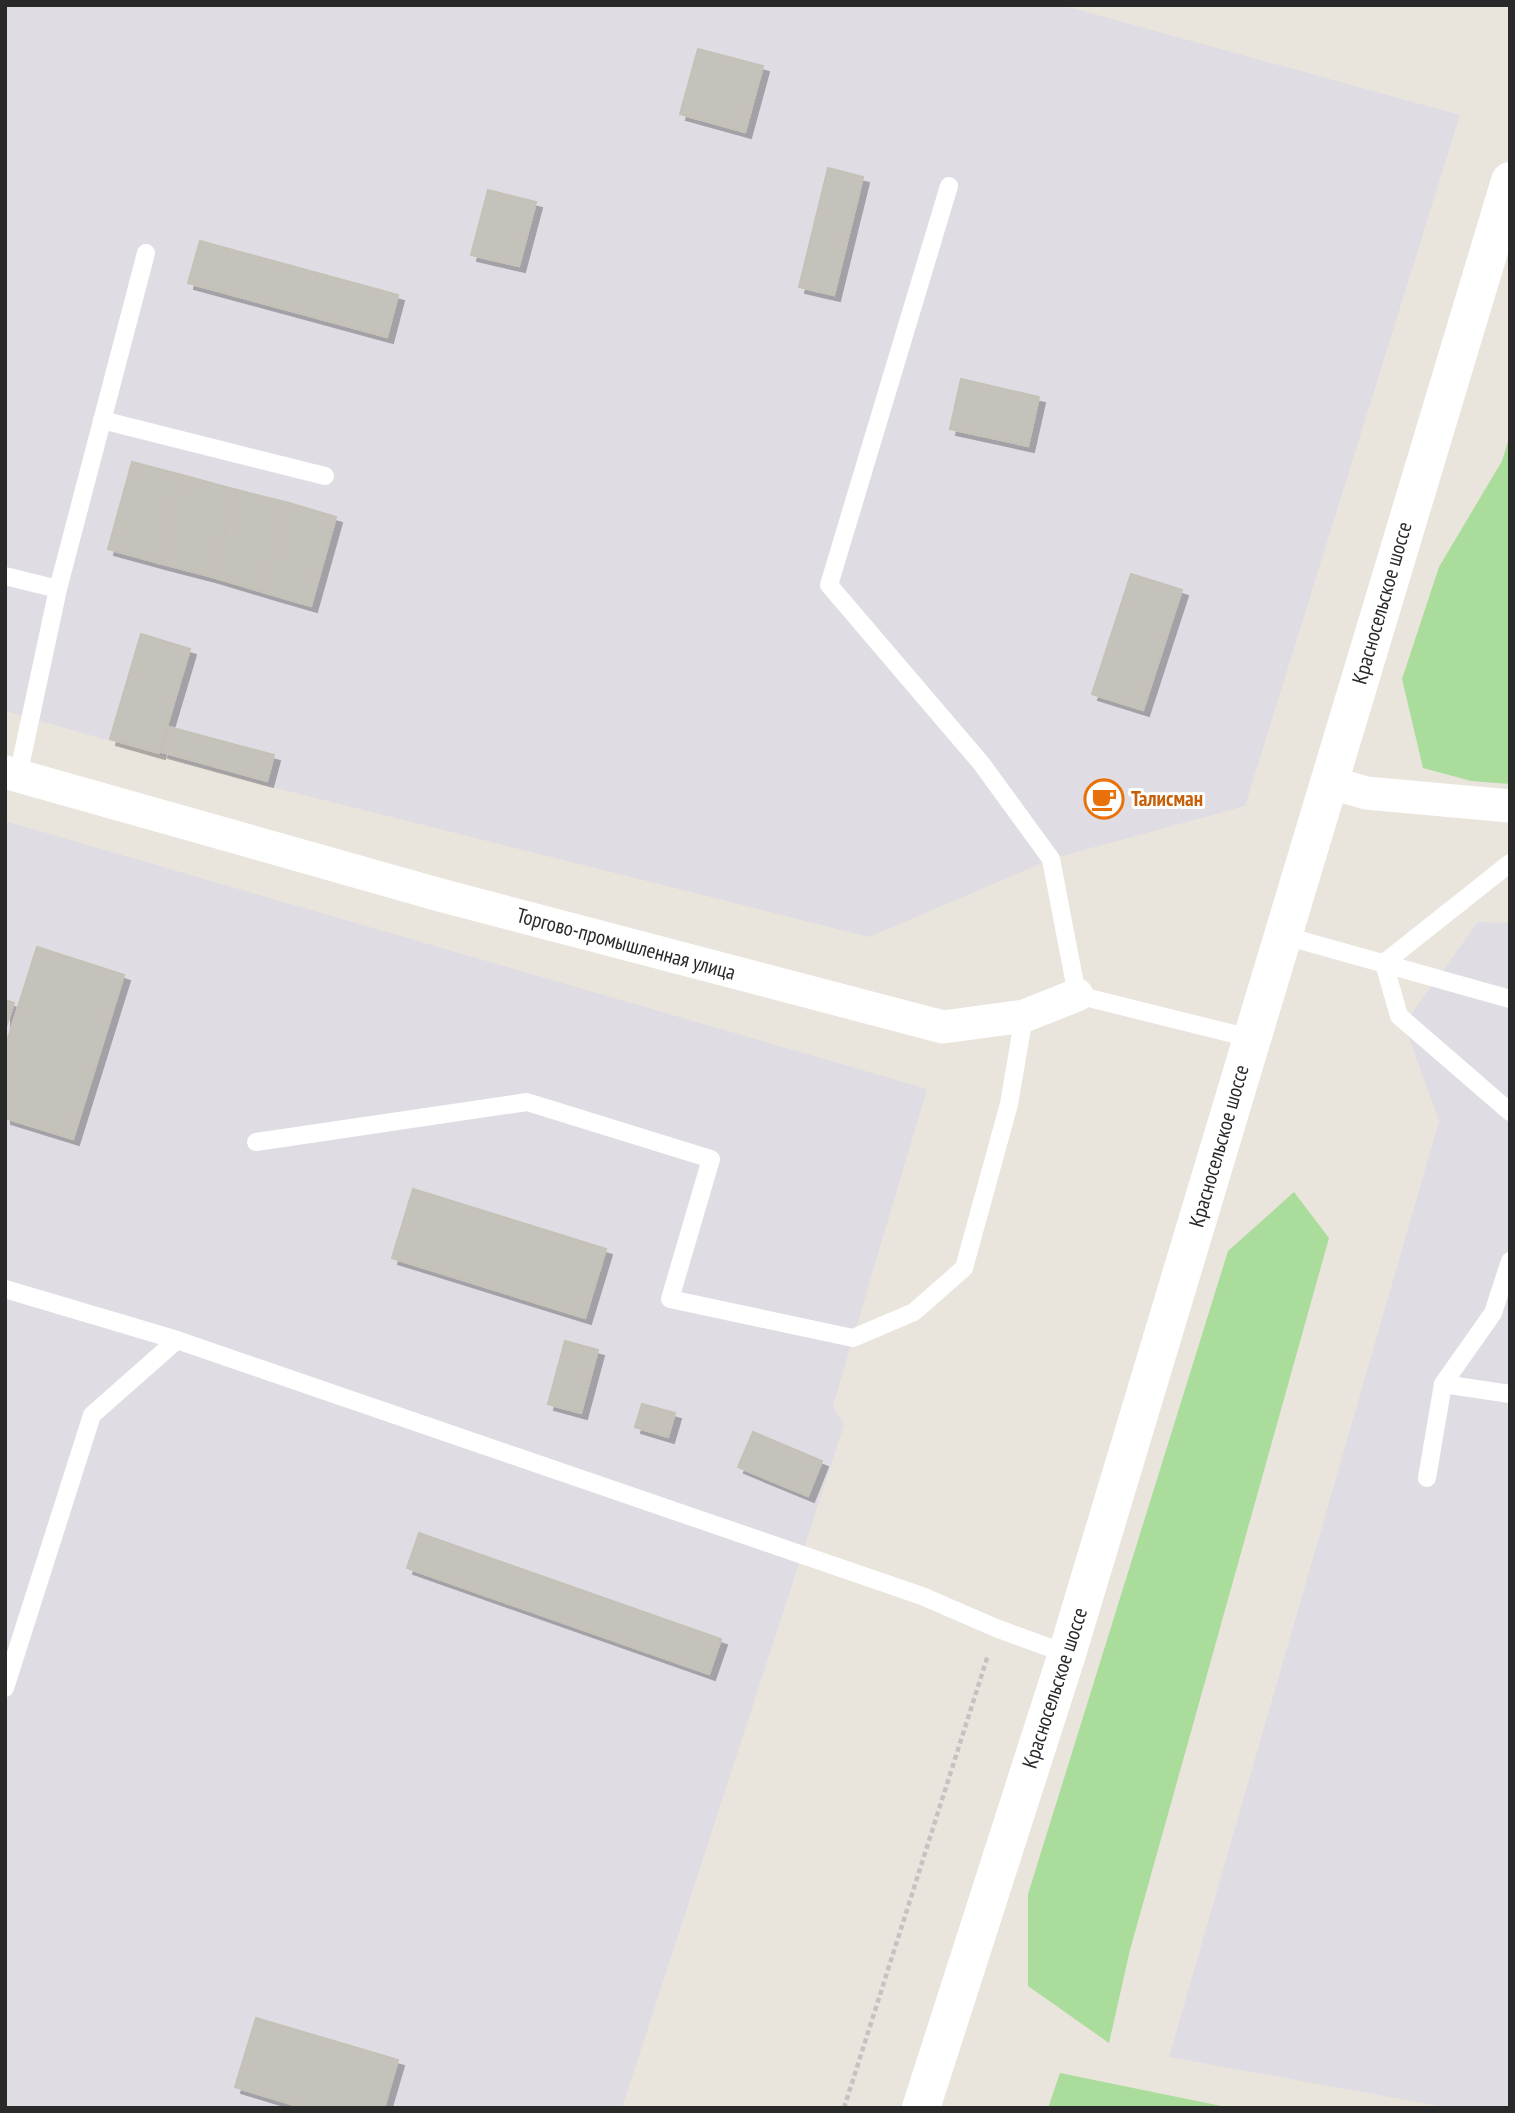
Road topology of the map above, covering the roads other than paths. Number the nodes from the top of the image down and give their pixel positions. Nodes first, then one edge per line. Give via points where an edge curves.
1 (1510, 181) edge
2 (950, 186) dead end
3 (146, 253) dead end
4 (102, 420) junction
5 (324, 476) dead end
6 (5, 576) edge
7 (58, 589) junction
8 (11, 774) edge
9 (1329, 782) junction
10 (1510, 806) edge
11 (1510, 863) edge
12 (1282, 935) junction
13 (1384, 963) junction
14 (1077, 995) junction
15 (1510, 999) edge
16 (1024, 1016) junction
17 (1250, 1038) junction
18 (1510, 1112) edge
19 (256, 1142) dead end
20 (1510, 1261) edge
21 (5, 1289) edge
22 (177, 1340) junction
23 (1443, 1384) junction
24 (1510, 1394) edge
25 (1427, 1478) dead end
26 (1067, 1654) junction
27 (5, 1688) edge
28 (920, 2108) edge

1 - 9 main road, Красносельское шоссе
2 - 14 lane via 829,584 981,763 1051,859
3 - 4 lane
4 - 5 lane
4 - 7 lane
6 - 7 lane
7 - 8 lane
8 - 16 street, Торгово-промышленная улица via 440,895 943,1027
9 - 10 street via 1366,793
9 - 12 main road, Красносельское шоссе
11 - 13 lane
12 - 13 lane
12 - 17 main road, Красносельское шоссе
13 - 15 lane
13 - 18 lane via 1399,1016
14 - 16 street, Торгово-промышленная улица
14 - 17 lane
16 - 19 lane via 1009,1104 964,1268 914,1312 853,1338 670,1298 710,1159 527,1102
17 - 26 main road, Красносельское шоссе
20 - 23 lane via 1493,1313
21 - 22 lane
22 - 26 lane via 922,1596
22 - 27 lane via 92,1415
23 - 24 lane
23 - 25 lane
26 - 28 main road, Красносельское шоссе

